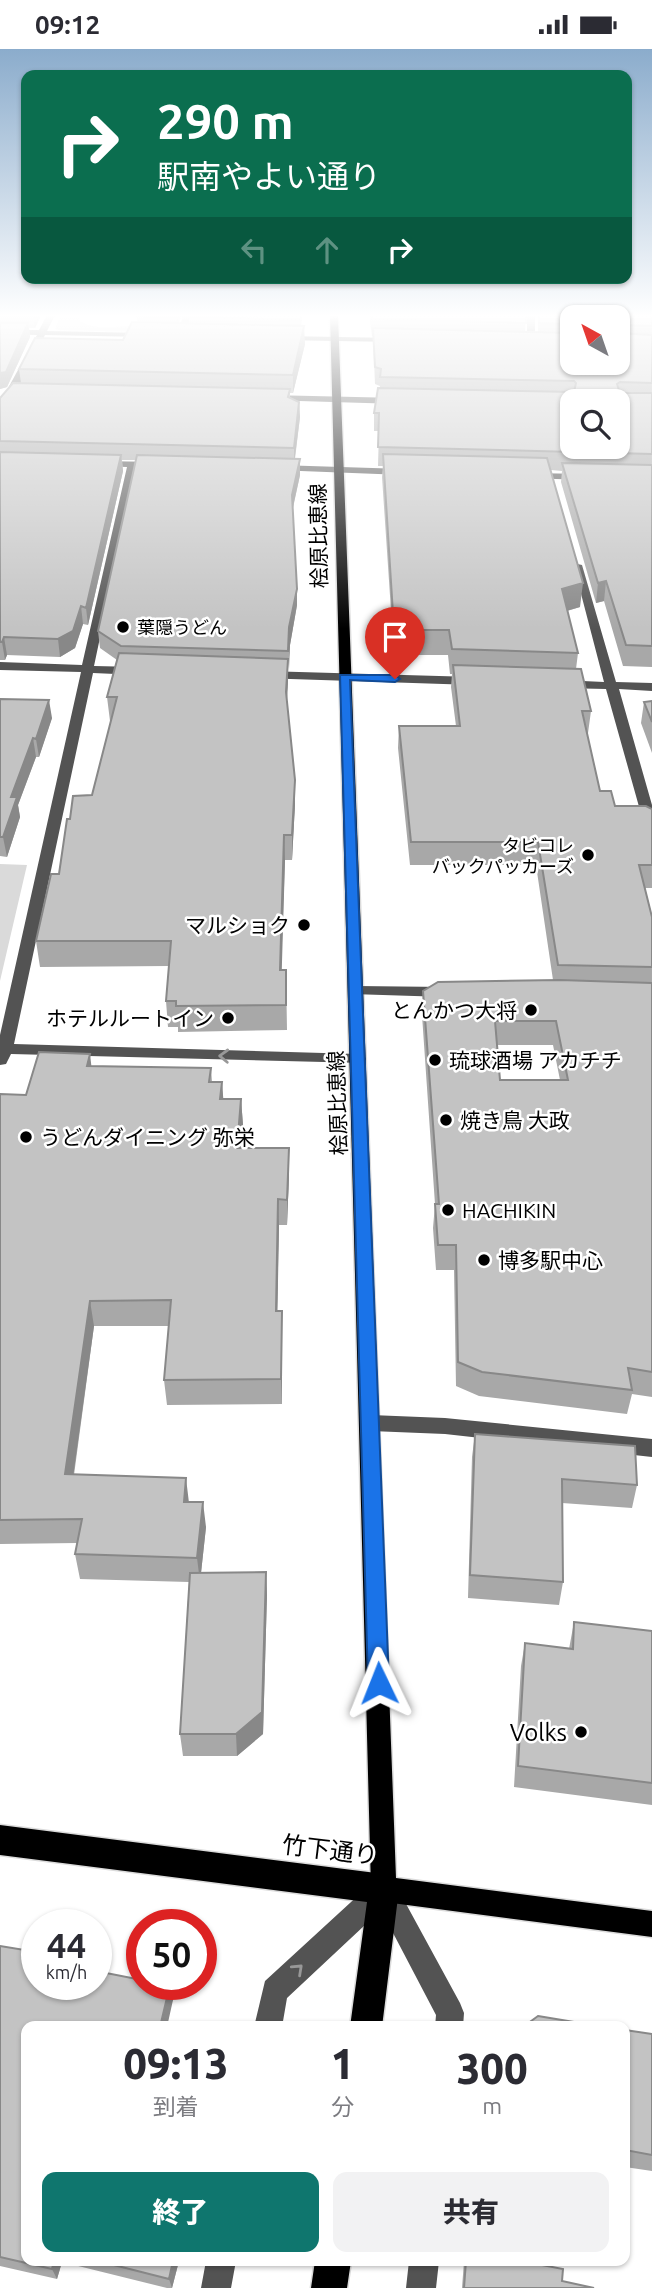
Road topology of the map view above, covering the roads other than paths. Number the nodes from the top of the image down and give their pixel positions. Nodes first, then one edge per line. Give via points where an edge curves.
1 (337, 419) edge
2 (93, 463) edge
3 (132, 464) junction
4 (171, 465) edge
5 (262, 468) edge
6 (339, 470) junction
7 (416, 473) edge
8 (524, 475) edge
9 (551, 476) junction
10 (602, 477) edge
11 (555, 489) edge
12 (573, 554) edge
13 (0, 666) edge
14 (87, 669) junction
15 (153, 671) edge
16 (244, 674) edge
17 (344, 677) junction
18 (489, 682) edge
19 (543, 684) edge
20 (652, 687) edge
21 (612, 692) junction
22 (652, 828) edge
23 (356, 991) junction
24 (466, 992) edge
25 (2, 1053) edge
26 (358, 1059) junction
27 (372, 1423) junction
28 (652, 1448) edge
29 (0, 1840) edge
30 (384, 1889) junction
31 (652, 1924) edge
32 (269, 2021) edge
33 (367, 2021) edge
34 (449, 2021) edge
35 (220, 2266) edge
36 (332, 2266) edge
37 (423, 2266) edge
38 (216, 2288) edge
39 (329, 2288) edge
40 (421, 2288) edge

1 - 6 main road, 桧原比恵線
2 - 3 street
3 - 4 street
3 - 14 street
5 - 6 street
6 - 7 street
6 - 17 main road, 桧原比恵線
8 - 9 street
9 - 10 street
9 - 11 street
12 - 21 street
13 - 14 street
14 - 15 street
14 - 25 street
16 - 17 street
17 - 18 street
17 - 23 main road, 桧原比恵線
19 - 21 street
20 - 21 street
21 - 22 street
23 - 24 street
23 - 26 main road, 桧原比恵線
26 -> 25 street
26 - 27 main road, 桧原比恵線
27 - 28 street via 445,1426
27 - 30 main road, 桧原比恵線
29 - 30 highway, 竹下通り
30 - 31 main road, 竹下通り
32 -> 30 street via 275,1991
30 - 33 highway
30 - 34 street via 450,2013
35 - 38 street
36 - 39 highway
37 - 40 street

